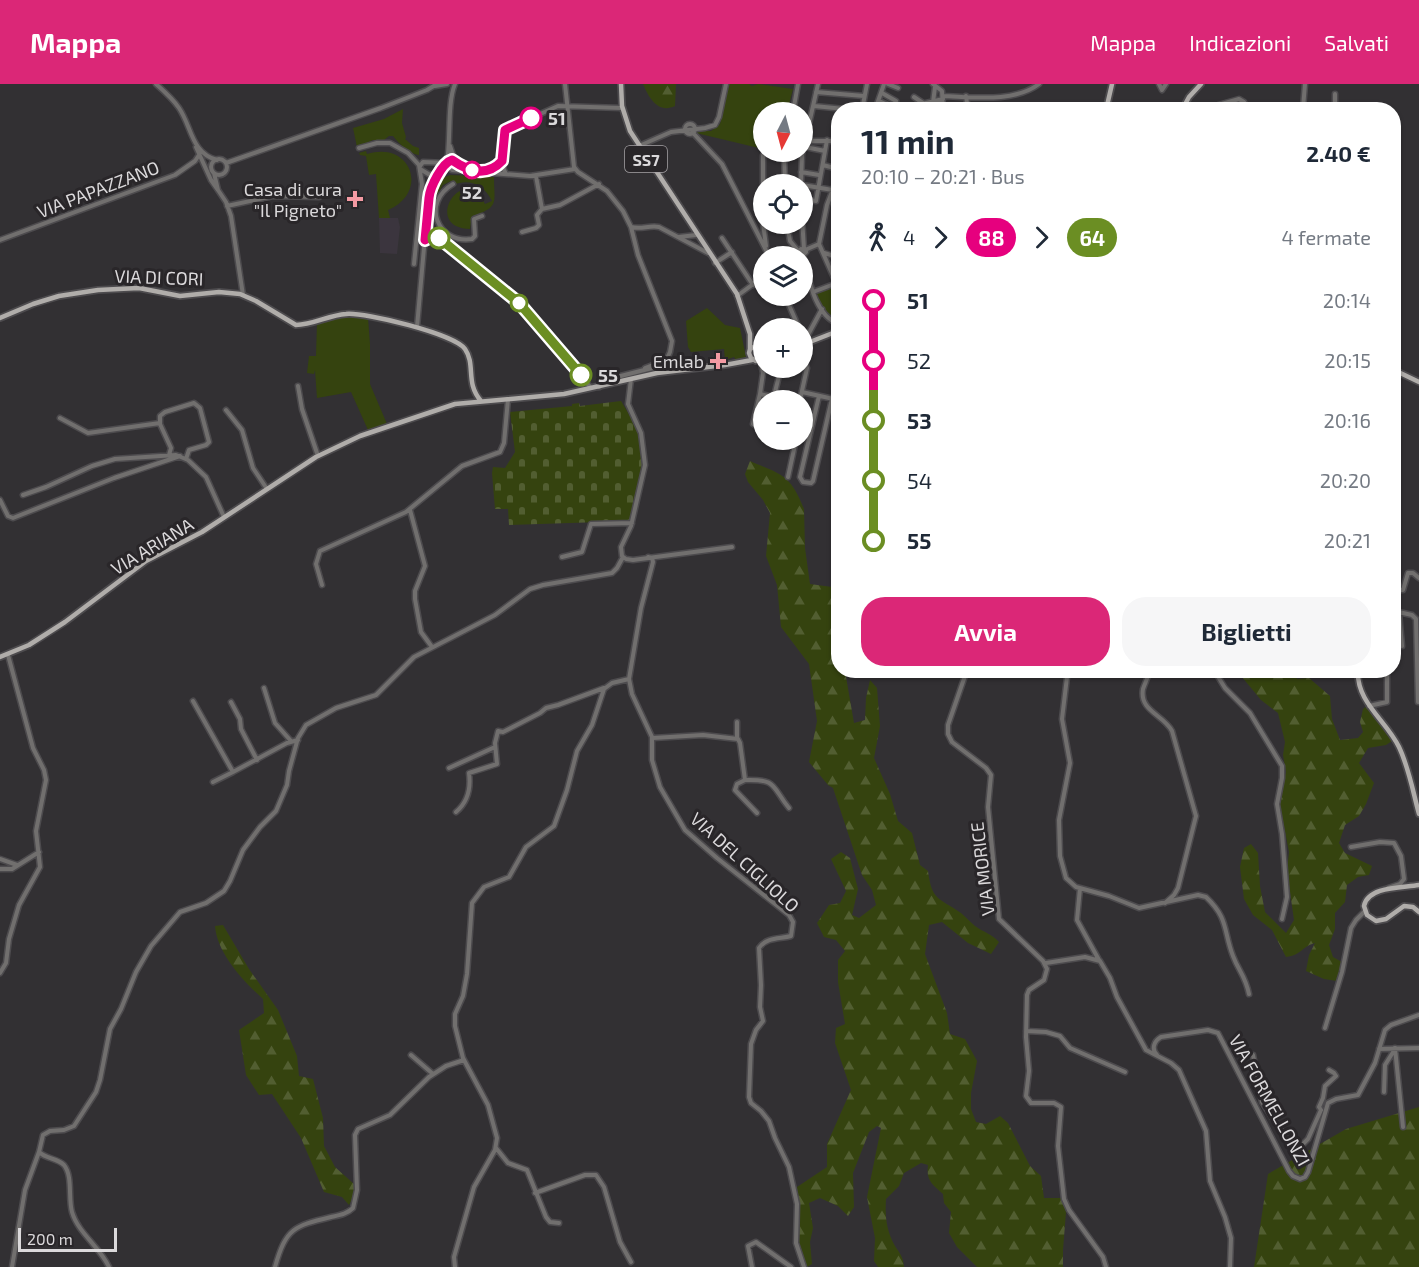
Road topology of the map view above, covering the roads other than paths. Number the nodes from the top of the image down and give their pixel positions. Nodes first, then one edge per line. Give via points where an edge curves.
1 (156, 84) edge
2 (565, 84) edge
3 (621, 84) edge
4 (726, 84) edge
5 (818, 84) edge
6 (867, 84) edge
7 (886, 84) edge
8 (1039, 84) edge
9 (1112, 84) edge
10 (1159, 84) edge
11 (1166, 84) edge
12 (1201, 84) edge
13 (1305, 84) edge
14 (436, 85) edge
15 (451, 85) edge
16 (797, 85) edge
17 (934, 85) edge
18 (900, 86) edge
19 (816, 92) junction
20 (882, 93) junction
21 (1335, 94) dead end
22 (864, 96) junction
23 (968, 96) junction
24 (914, 97) dead end
25 (943, 97) junction
26 (879, 101) edge
27 (896, 101) dead end
28 (934, 101) junction
29 (794, 102) edge
30 (863, 102) edge
31 (922, 102) edge
32 (929, 102) edge
33 (943, 102) edge
34 (968, 102) edge
35 (1108, 102) edge
36 (1187, 102) edge
37 (1227, 102) edge
38 (1244, 102) edge
39 (1304, 102) edge
40 (1335, 102) edge
41 (566, 106) junction
42 (814, 106) junction
43 (622, 108) junction
44 (831, 108) edge
45 (813, 110) edge
46 (685, 129) junction
47 (694, 131) junction
48 (813, 140) edge
49 (827, 140) junction
50 (831, 140) edge
51 (195, 143) junction
52 (450, 145) junction
53 (638, 146) junction
54 (359, 148) dead end
55 (813, 150) edge
56 (825, 151) junction
57 (199, 155) junction
58 (208, 157) junction
59 (244, 158) junction
60 (217, 160) junction
61 (502, 161) junction
62 (456, 162) junction
63 (802, 162) edge
64 (226, 163) junction
65 (447, 163) junction
66 (823, 165) junction
67 (212, 167) junction
68 (831, 167) edge
69 (420, 168) junction
70 (575, 169) junction
71 (451, 170) junction
72 (226, 171) junction
73 (441, 171) junction
74 (478, 172) junction
75 (801, 172) joint
76 (214, 173) junction
77 (506, 174) junction
78 (819, 175) junction
79 (536, 176) junction
80 (437, 178) junction
81 (218, 183) junction
82 (453, 184) dead end
83 (599, 184) junction
84 (813, 186) edge
85 (817, 187) junction
86 (831, 189) edge
87 (219, 190) junction
88 (421, 190) junction
89 (429, 191) junction
90 (831, 195) edge
91 (419, 196) junction
92 (319, 197) dead end
93 (429, 198) junction
94 (813, 201) edge
95 (227, 206) junction
96 (542, 209) junction
97 (427, 212) junction
98 (436, 215) junction
99 (482, 216) dead end
100 (439, 224) junction
101 (753, 224) edge
102 (426, 225) junction
103 (690, 226) junction
104 (631, 227) junction
105 (522, 232) dead end
106 (758, 234) edge
107 (765, 235) joint
108 (686, 236) junction
109 (678, 237) junction
110 (698, 237) junction
111 (759, 237) junction
112 (722, 238) dead end
113 (441, 239) junction
114 (0, 240) edge
115 (425, 240) junction
116 (690, 243) junction
117 (819, 244) junction
118 (765, 246) edge
119 (766, 246) edge
120 (813, 246) edge
121 (415, 252) junction
122 (732, 252) junction
123 (424, 253) junction
124 (708, 253) junction
125 (824, 253) junction
126 (831, 255) edge
127 (715, 263) junction
128 (414, 264) dead end
129 (831, 269) edge
130 (753, 285) joint
131 (831, 287) edge
132 (813, 292) joint
133 (243, 295) junction
134 (737, 296) junction
135 (822, 309) junction
136 (0, 318) edge
137 (831, 320) edge
138 (813, 326) edge
139 (417, 327) junction
140 (750, 334) junction
141 (831, 334) edge
142 (753, 339) edge
143 (813, 340) edge
144 (750, 349) junction
145 (753, 350) edge
146 (751, 357) joint
147 (1401, 373) edge
148 (631, 379) junction
149 (1419, 382) edge
150 (298, 387) dead end
151 (599, 387) junction
152 (592, 388) junction
153 (813, 395) edge
154 (819, 396) junction
155 (508, 399) junction
156 (831, 399) edge
157 (482, 401) junction
158 (831, 403) edge
159 (226, 410) dead end
160 (60, 418) dead end
161 (160, 423) junction
162 (794, 450) edge
163 (169, 455) junction
164 (181, 456) junction
165 (318, 456) junction
166 (186, 459) junction
167 (788, 477) dead end
168 (267, 489) junction
169 (23, 495) dead end
170 (0, 500) edge
171 (410, 510) junction
172 (224, 517) junction
173 (632, 523) junction
174 (732, 548) dead end
175 (562, 557) dead end
176 (623, 557) junction
177 (648, 557) junction
178 (1419, 578) edge
179 (322, 585) dead end
180 (1401, 591) edge
181 (1401, 614) edge
182 (1401, 635) edge
183 (1418, 642) edge
184 (1402, 646) dead end
185 (432, 647) junction
186 (8, 655) junction
187 (0, 657) edge
188 (963, 678) edge
189 (1067, 678) edge
190 (1147, 678) edge
191 (1218, 678) edge
192 (1358, 678) edge
193 (1387, 678) edge
194 (629, 680) junction
195 (264, 688) dead end
196 (605, 688) junction
197 (193, 701) dead end
198 (231, 702) dead end
199 (1418, 702) edge
200 (1369, 706) junction
201 (737, 722) dead end
202 (653, 738) junction
203 (737, 738) junction
204 (298, 740) junction
205 (291, 741) junction
206 (495, 747) junction
207 (257, 760) junction
208 (449, 768) dead end
209 (233, 772) junction
210 (745, 780) junction
211 (213, 782) dead end
212 (1417, 797) edge
213 (789, 808) dead end
214 (456, 812) dead end
215 (757, 813) dead end
216 (1419, 814) edge
217 (1351, 848) dead end
218 (39, 852) junction
219 (0, 860) edge
220 (18, 866) junction
221 (0, 868) edge
222 (1419, 885) edge
223 (1080, 888) junction
224 (1385, 891) junction
225 (1164, 903) junction
226 (1365, 910) junction
227 (1419, 912) edge
228 (1282, 919) dead end
229 (1100, 961) junction
230 (1046, 963) junction
231 (0, 973) edge
232 (1249, 994) dead end
233 (1419, 1015) edge
234 (1325, 1028) dead end
235 (1026, 1031) junction
236 (1395, 1048) junction
237 (1419, 1048) edge
238 (1379, 1049) junction
239 (411, 1055) dead end
240 (1156, 1055) junction
241 (1253, 1055) dead end
242 (464, 1060) junction
243 (1329, 1070) dead end
244 (1125, 1072) dead end
245 (433, 1074) junction
246 (1384, 1092) dead end
247 (1339, 1098) junction
248 (1321, 1110) junction
249 (1403, 1127) dead end
250 (496, 1147) junction
251 (39, 1152) junction
252 (535, 1193) junction
253 (559, 1223) dead end
254 (631, 1262) dead end
255 (12, 1267) edge
256 (109, 1267) edge
257 (275, 1267) edge
258 (455, 1267) edge
259 (752, 1267) edge
260 (791, 1267) edge
261 (804, 1267) edge
262 (1106, 1267) edge
263 (1230, 1267) edge

1 - 51 street via 180,108
2 - 41 street
3 - 43 main road, SS7
4 - 47 street via 717,122
5 - 19 street
6 - 22 street
7 - 18 street
7 - 20 street
8 - 23 street via 1006,96
9 - 35 main road
10 - 11 street via 1162,90
12 - 36 main road
13 - 39 street
14 - 15 street
14 - 59 street
15 - 52 street
16 - 29 street
17 - 25 street
17 - 28 street
19 - 22 street
19 - 42 street
20 - 26 street
20 - 27 street
21 - 40 street
22 - 30 street
23 - 25 street
23 - 34 street
24 - 31 street
25 - 28 street
25 - 33 street
28 - 32 street
37 - 38 street via 1237,99
41 - 43 street
41 - 61 street via 554,107 506,129
41 - 70 street
42 - 44 street
42 - 45 street
43 - 53 main road, SS7
46 - 47 street via 688,133
46 - 47 street via 693,124
46 - 53 street
47 - 101 street via 720,162
48 - 49 street
49 - 50 street
49 - 56 street
51 - 57 street
51 - 58 street
52 - 62 street
52 - 65 street
53 - 103 main road, SS7
54 - 69 street via 377,142 393,144 412,156
55 - 56 street
56 - 66 street
57 - 87 street
57 - 114 street, VIA PAPAZZANO via 176,174
58 - 60 street
58 - 67 street
59 - 64 street
59 - 72 street
60 - 64 street
60 - 67 street
61 - 74 street via 492,169
61 - 77 street
62 - 65 street
62 - 71 street
62 - 74 street
63 - 75 street
64 - 72 street
65 - 69 street via 424,162
65 - 71 street
65 - 73 street
66 - 68 street
66 - 78 street
67 - 76 street
69 - 73 street via 429,174
69 - 88 street
70 - 79 street
70 - 83 street
71 - 74 street
71 - 80 street
72 - 76 street
72 - 81 street
73 - 80 street
74 - 77 street
75 - 78 street
76 - 81 street
77 - 79 street
78 - 85 street
79 - 96 street
80 - 89 street
81 - 87 street
82 - 98 street via 440,195
83 - 96 street via 560,205
83 - 104 street via 617,201
84 - 85 street
85 - 86 street
85 - 94 street
87 - 95 street
88 - 89 street
88 - 91 street
89 - 93 street
90 - 117 street
91 - 93 street
91 - 121 street
92 - 95 street via 273,196
93 - 97 street
95 - 133 street
96 - 105 street via 537,215 538,227
97 - 98 street
97 - 102 street
98 - 100 street
99 - 100 street via 474,219 472,239 453,237
100 - 102 street via 432,221
102 - 113 street
102 - 115 street
103 - 108 street
103 - 110 main road, SS7
104 - 109 street via 657,227
104 - 151 street via 672,346 659,367 605,380
106 - 111 street
107 - 111 street
107 - 119 street
108 - 109 street
108 - 110 street
109 - 116 street
110 - 116 street
110 - 124 main road, SS7
111 - 118 street
112 - 122 street
113 - 115 street
113 - 152 street via 519,303
115 - 123 street
116 - 124 street
117 - 120 street
117 - 125 street
121 - 123 street
121 - 128 street
122 - 127 street
122 - 130 street
123 - 139 street
124 - 127 main road, SS7
125 - 126 street
125 - 129 street
127 - 134 main road, SS7
130 - 134 street
131 - 132 street
132 - 135 street
133 - 136 main road, VIA DI CORI via 219,292 182,296 141,288 98,290 44,300
133 - 139 main road, VIA DI CORI via 296,325 350,314
134 - 140 main road, SS7
135 - 137 street
135 - 138 street
139 - 157 main road, VIA DI CORI via 464,348 472,387
140 - 142 main road, SS7
140 - 144 main road, SS7
141 - 143 main road
144 - 145 main road
144 - 146 main road
146 - 148 main road, VIA ARIANA via 742,362
147 - 149 main road
148 - 151 main road, VIA ARIANA
148 - 173 street via 628,404 642,433 645,458
150 - 165 street
151 - 152 main road, VIA ARIANA
152 - 155 main road, VIA ARIANA
153 - 154 street
154 - 156 street
154 - 158 street via 802,482 813,482
155 - 157 main road, VIA ARIANA
155 - 171 street via 500,452 462,466
157 - 165 main road, VIA ARIANA via 448,405 360,436
159 - 168 street via 242,430 253,468
160 - 161 street via 88,433
161 - 163 street via 171,447
161 - 166 street via 164,412 193,403 199,406 209,442 188,451
162 - 167 street
163 - 164 street
163 - 169 street via 127,457 99,464
164 - 166 street
164 - 170 street via 13,518
165 - 168 main road, VIA ARIANA
166 - 172 street via 207,479
168 - 172 main road, VIA ARIANA
171 - 179 street via 320,551 316,565
171 - 185 street via 425,567 415,600 421,632
172 - 186 main road, VIA ARIANA via 146,561 57,628
173 - 175 street via 590,525 583,551
173 - 176 street via 621,547
174 - 177 street
176 - 177 street
176 - 185 street via 612,573 530,589 495,615
177 - 194 street, VIA DEL CIGLIOLO via 653,562
178 - 180 street via 1408,573
181 - 183 street via 1415,617
182 - 184 street
183 - 199 street
185 - 204 street via 414,657 377,694 311,721
186 - 187 main road, VIA ARIANA
186 - 218 street via 33,748 46,776 36,831
188 - 230 street, VIA MORICE via 948,734 952,742 991,775 988,804 999,919
189 - 223 street via 1062,719 1070,763 1059,818 1060,856 1066,878
190 - 225 street via 1144,702 1173,731 1196,816 1177,889
191 - 228 street via 1250,713 1282,766 1277,807 1287,900
192 - 200 main road via 1359,689
193 - 200 street via 1387,702
194 - 196 street via 613,682
194 - 202 street, VIA DEL CIGLIOLO
195 - 205 street via 274,723
196 - 206 street via 548,707 503,732 498,731
196 - 242 street via 592,725 578,749 554,826 526,847 508,877 484,887 473,901 466,979 455,1019
197 - 209 street
198 - 207 street
200 - 212 main road via 1399,747
201 - 203 street
202 - 203 street
202 - 261 street, VIA DEL CIGLIOLO via 652,760 657,777 684,829 793,921 791,936 768,941 759,948 763,1021 751,1044 749,1098 770,1123 789,1167 797,1202 796,1243
203 - 210 street
204 - 205 street
204 - 251 street via 287,786 276,811 243,850 224,891 206,903 180,912 151,946 110,1029 96,1092 74,1126 44,1134
205 - 207 street
206 - 208 street
206 - 214 street via 497,765 469,773 467,799
207 - 209 street
209 - 211 street
210 - 213 street via 772,784
210 - 215 street via 735,790
212 - 216 main road
217 - 224 street via 1380,842 1395,844 1404,879
218 - 220 street
218 - 231 street via 40,868 18,907
219 - 220 street
220 - 221 street
222 - 224 main road
223 - 225 street via 1139,908
223 - 229 street via 1077,921
224 - 226 main road via 1367,897
225 - 232 street via 1198,895 1217,909 1224,919 1233,956 1245,976
226 - 227 main road via 1378,921 1403,906
226 - 234 street via 1351,928 1342,975
229 - 230 street via 1086,957
229 - 240 street via 1146,1049
230 - 235 street via 1046,978 1027,994
233 - 238 street, VIA FORMELLONZI via 1386,1029
235 - 244 street via 1060,1036 1069,1047
235 - 262 street via 1026,1097 1031,1103 1054,1103 1061,1107 1058,1146 1064,1199 1104,1258
236 - 237 street
236 - 238 street
236 - 246 street via 1385,1065
236 - 249 street
238 - 247 street, VIA FORMELLONZI via 1359,1094
239 - 245 street
240 - 247 street, VIA FORMELLONZI via 1154,1045 1161,1037 1208,1030 1218,1033 1290,1171 1299,1179 1308,1172 1326,1105
240 - 263 street via 1179,1070 1203,1122 1211,1185 1231,1236
241 - 248 street via 1263,1103 1293,1148 1305,1143
242 - 245 street
242 - 250 street via 489,1107 497,1133
243 - 248 street via 1336,1076 1324,1086
245 - 257 street via 391,1114 357,1130 357,1190 353,1208 295,1229 282,1244
247 - 248 street via 1329,1099
250 - 252 street via 509,1164 527,1170
250 - 258 street via 473,1189 454,1257
251 - 255 street via 24,1193
251 - 256 street via 66,1168 74,1217
252 - 253 street via 549,1221
252 - 254 street via 585,1175 596,1175
259 - 260 street via 748,1246 756,1242

